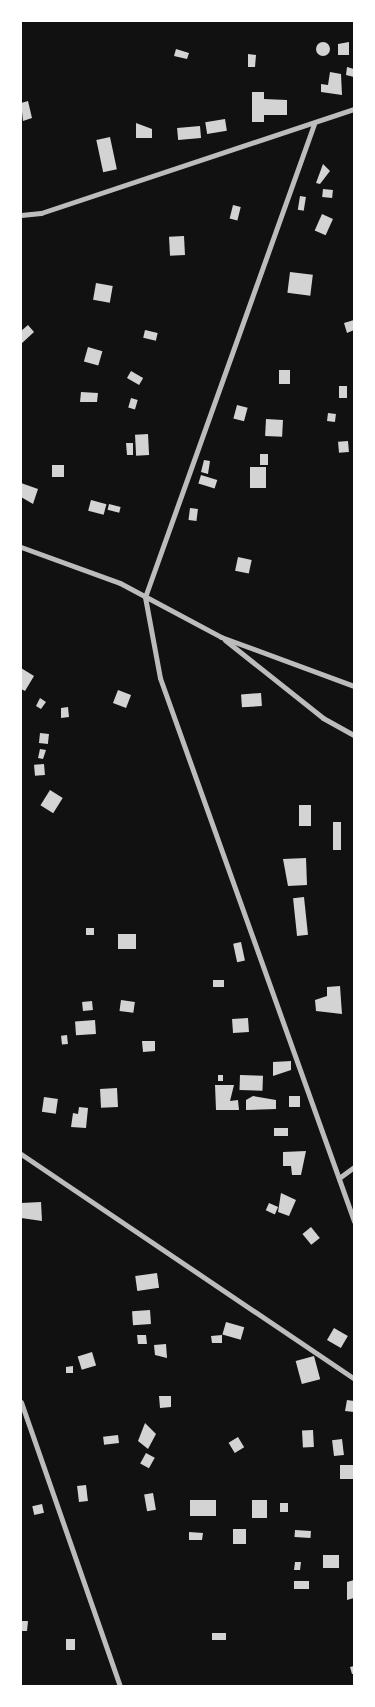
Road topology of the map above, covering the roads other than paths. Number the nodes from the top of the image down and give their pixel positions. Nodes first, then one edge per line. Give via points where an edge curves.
1 (354, 109) edge
2 (314, 124) junction
3 (21, 215) edge
4 (21, 547) edge
5 (145, 597) junction
6 (221, 637) junction
7 (354, 686) edge
8 (354, 735) edge
9 (21, 1154) edge
10 (354, 1167) edge
11 (339, 1178) junction
12 (354, 1220) edge
13 (354, 1379) edge
14 (21, 1402) edge
15 (120, 1686) edge

1 - 2 street
2 - 3 street via 180,164 42,213
2 - 5 street
4 - 5 street via 97,573
5 - 6 street
5 - 11 street via 160,678
6 - 7 street
6 - 8 street via 323,718
9 - 13 street
10 - 11 street
11 - 12 street
14 - 15 street

